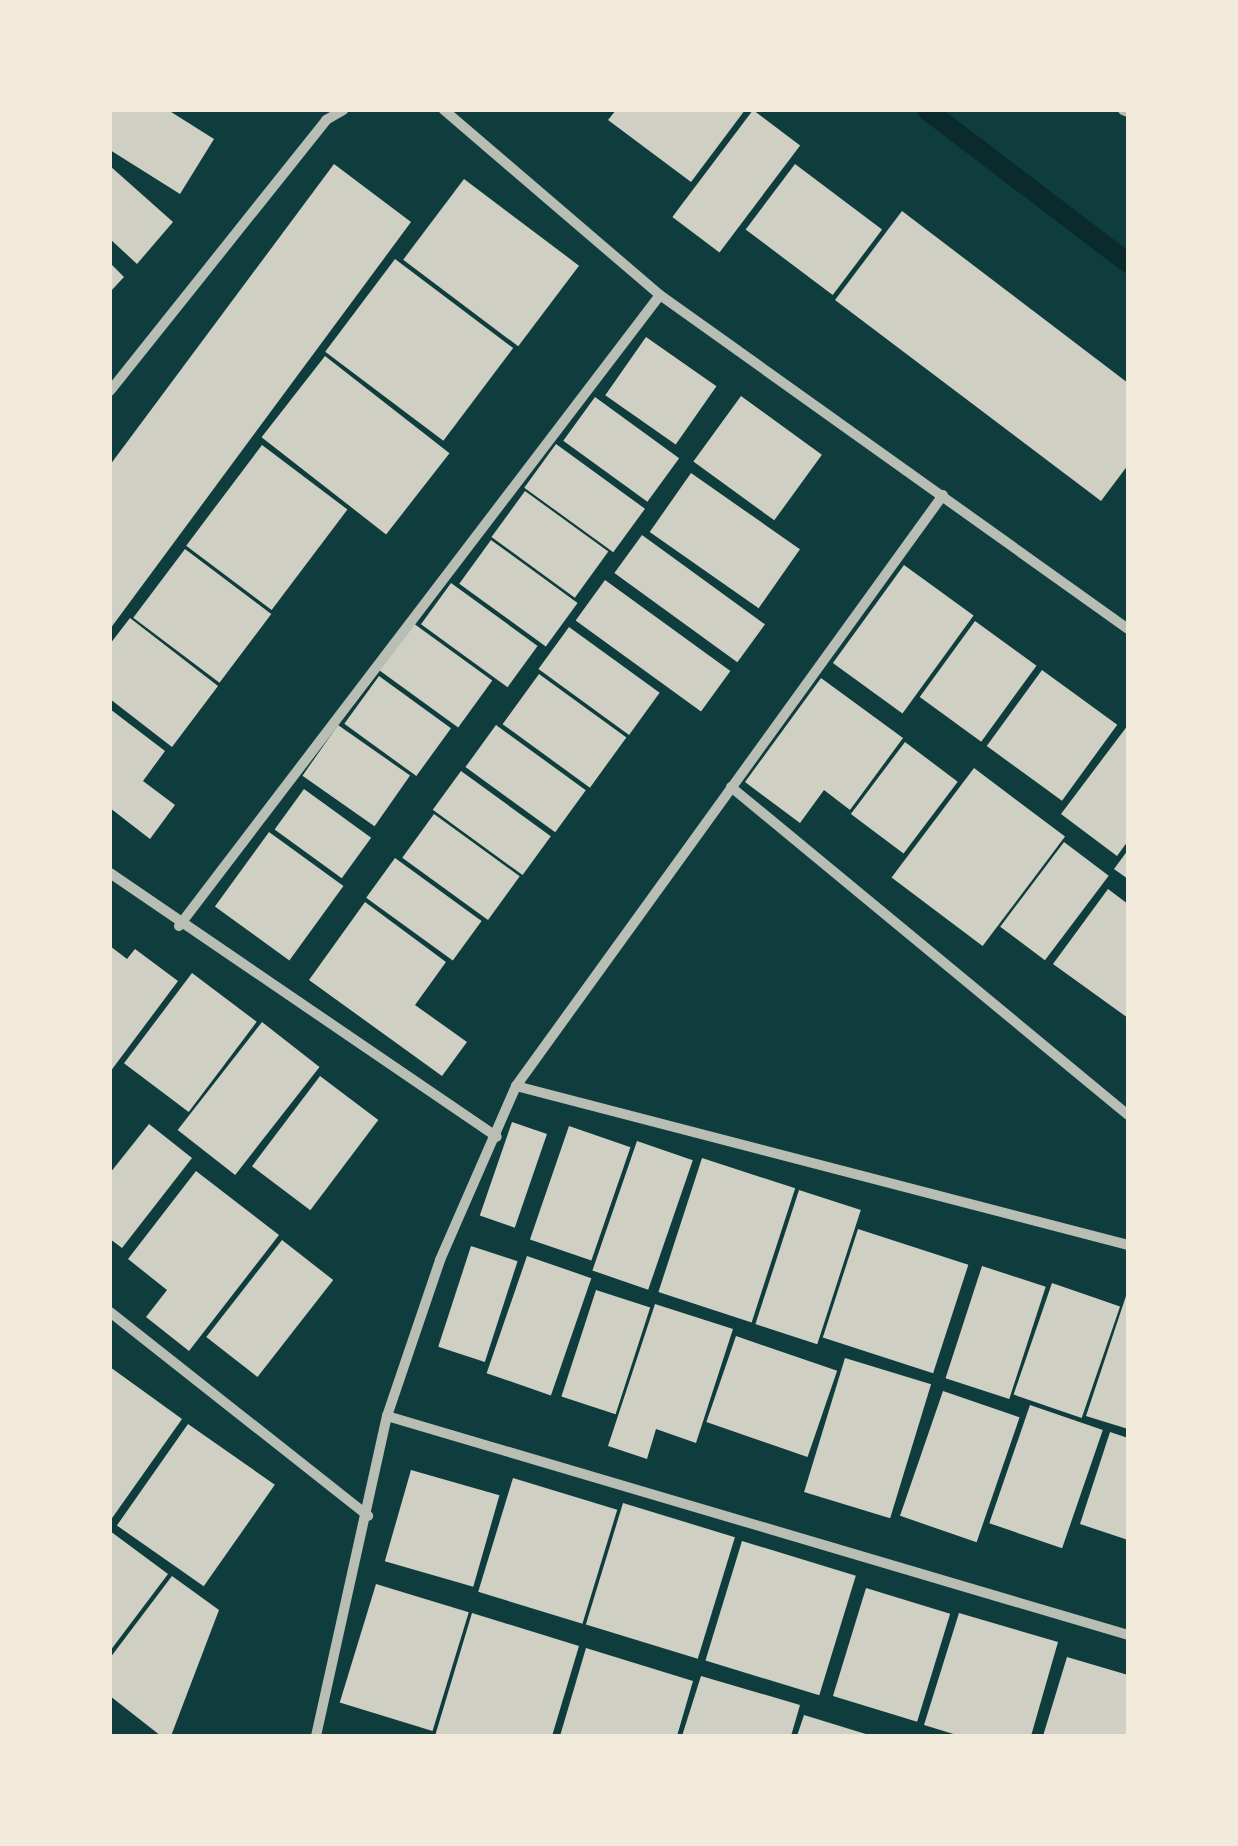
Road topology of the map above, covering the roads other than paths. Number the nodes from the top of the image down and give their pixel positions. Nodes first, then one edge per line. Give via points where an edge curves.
1 (343, 110) edge
2 (444, 110) edge
3 (660, 295) junction
4 (110, 392) edge
5 (943, 495) junction
6 (1128, 629) edge
7 (731, 787) junction
8 (110, 873) edge
9 (179, 926) junction
10 (516, 1086) junction
11 (1128, 1115) edge
12 (497, 1136) junction
13 (1128, 1245) edge
14 (110, 1312) edge
15 (387, 1416) junction
16 (368, 1516) junction
17 (1128, 1635) edge
18 (316, 1736) edge

1 - 4 street via 326,120
2 - 3 street
3 - 5 street
3 - 9 street
5 - 6 street
5 - 7 street
7 - 10 street
7 - 11 street
8 - 9 street
9 - 12 street
10 - 12 street
10 - 13 street
12 - 15 street via 440,1260
14 - 16 street
15 - 16 street
15 - 17 street
16 - 18 street

